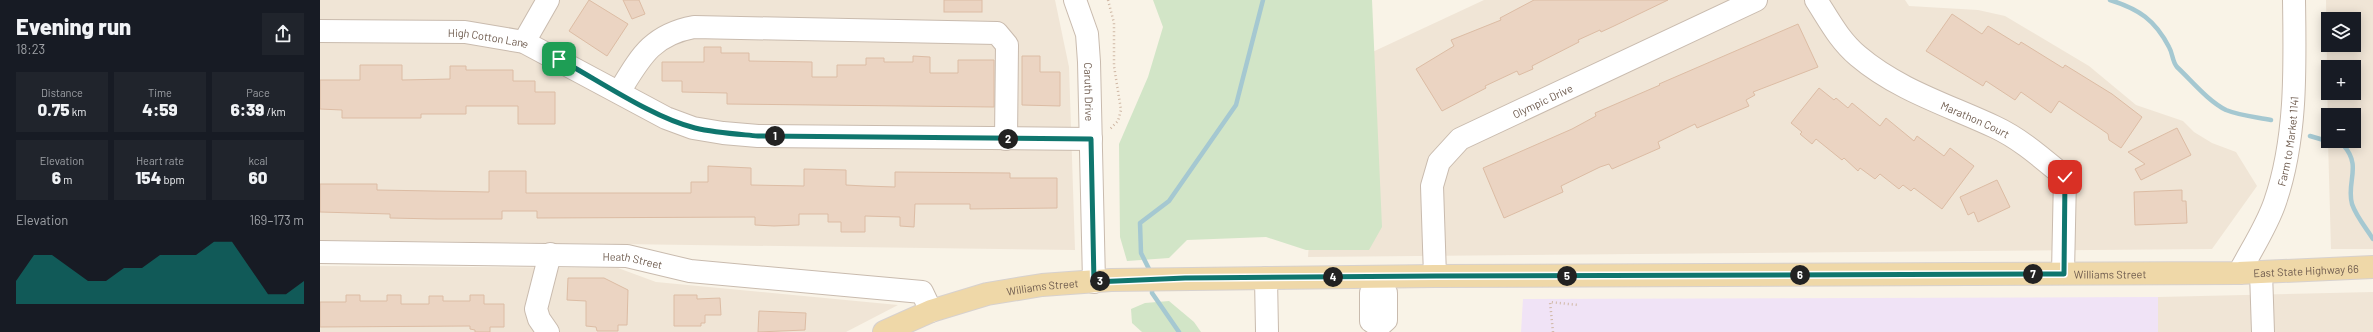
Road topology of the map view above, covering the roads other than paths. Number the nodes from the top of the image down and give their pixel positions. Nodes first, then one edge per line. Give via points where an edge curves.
1 (548, 0) edge
2 (1075, 0) edge
3 (1756, 0) edge
4 (1816, 0) edge
5 (2294, 0) edge
6 (320, 31) edge
7 (524, 42) junction
8 (619, 92) junction
9 (1100, 138) junction
10 (1006, 139) junction
11 (320, 252) edge
12 (550, 254) junction
13 (2373, 267) edge
14 (2261, 272) junction
15 (2239, 273) junction
16 (2064, 274) junction
17 (1435, 276) junction
18 (1266, 278) junction
19 (1094, 282) junction
20 (1378, 283) junction
21 (931, 311) junction
22 (1379, 325) edge
23 (1267, 331) edge
24 (548, 332) edge
25 (884, 332) edge
26 (2263, 332) edge

1 - 7 street
2 - 9 street, Caruth Drive via 1087,34
3 - 17 street, Olympic Drive via 1460,139 1439,162 1432,186
4 - 16 street, Marathon Court via 1836,34 1857,55 1882,74 1922,96 1997,128 2035,152 2065,177
5 - 15 street, Farm to Market 1141 via 2295,70 2290,139 2275,203
6 - 7 street, High Cotton Lane via 465,32
7 - 8 street, High Cotton Lane
8 - 10 street, High Cotton Lane via 666,118 694,128 723,133 758,136
8 - 10 street via 638,61 652,45 671,33 694,27 997,33 1007,45
9 - 10 street, High Cotton Lane
9 - 19 street, Caruth Drive
11 - 12 street, Heath Street
12 - 21 street, Heath Street via 627,256 690,271 922,292
12 - 24 street via 536,309
13 - 14 main road, East State Highway 66
14 - 15 main road, East State Highway 66
14 - 26 street
15 - 16 main road, Williams Street
16 - 17 main road, Williams Street
17 - 20 main road, Williams Street
18 - 19 main road, Williams Street
18 - 20 main road, Williams Street
18 - 23 street
19 - 21 main road, Williams Street via 1042,285 1003,291
20 - 22 street via 1386,293
21 - 25 main road, Williams Street

